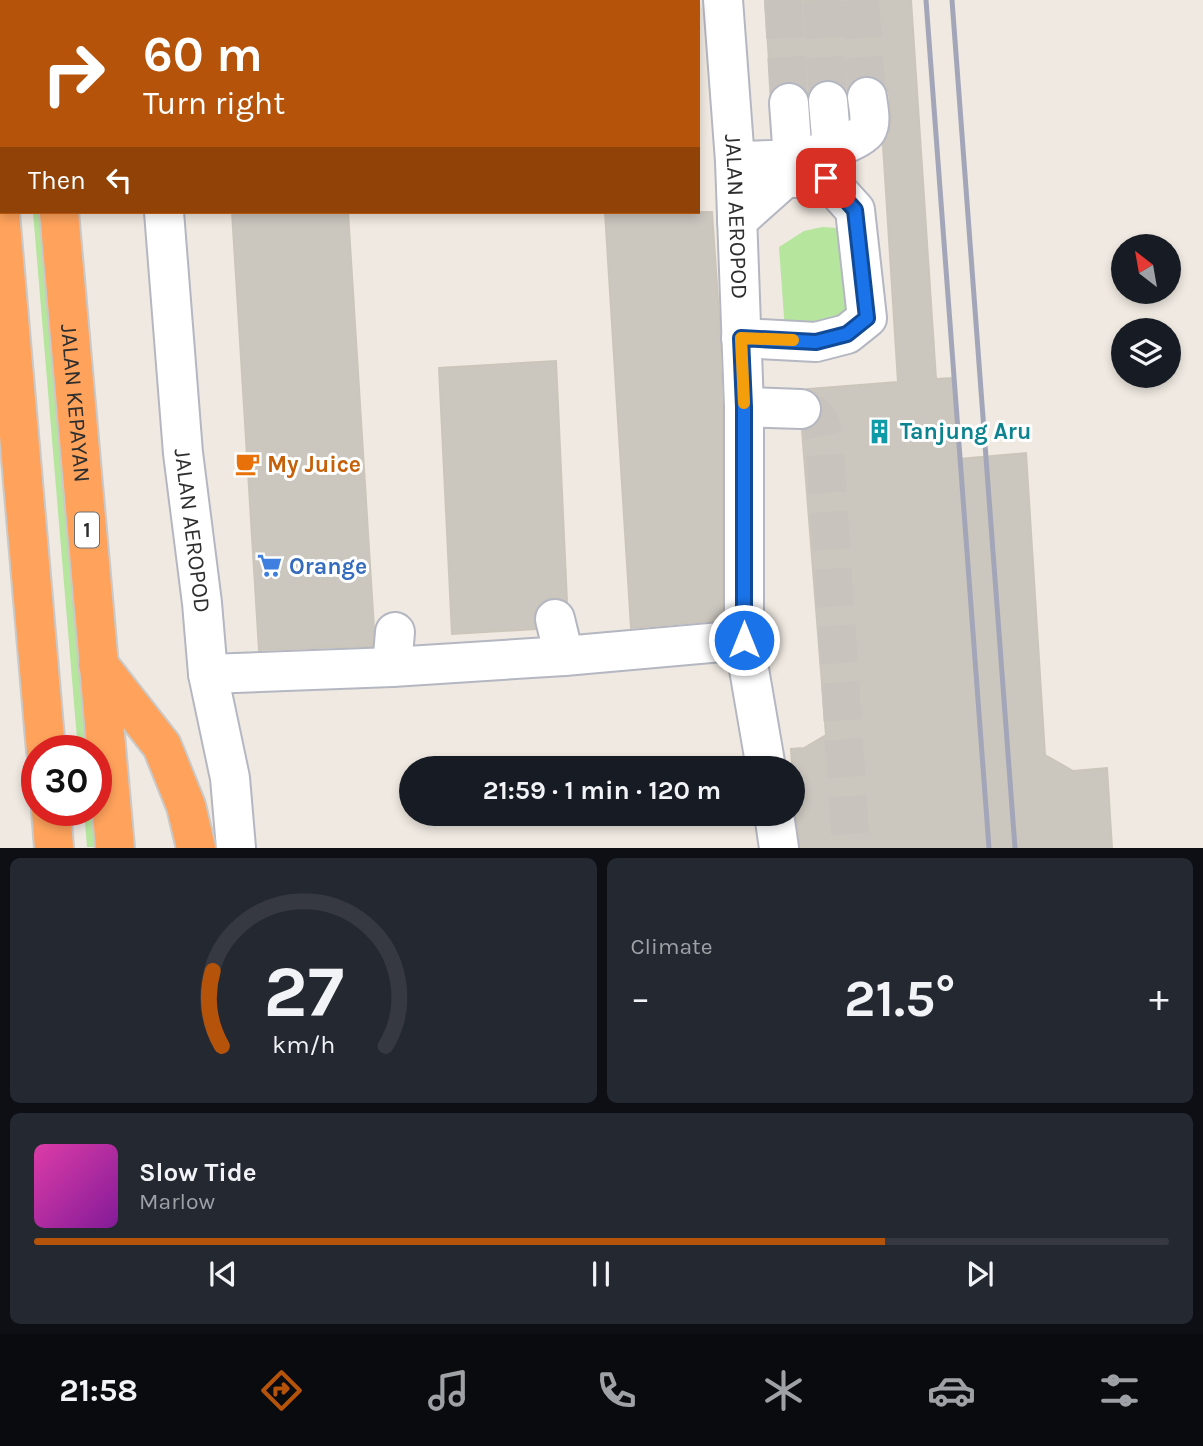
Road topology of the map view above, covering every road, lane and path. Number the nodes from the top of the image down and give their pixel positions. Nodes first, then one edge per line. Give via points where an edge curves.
1 (723, 0) edge
2 (867, 97) tunnel mouth
3 (828, 100) tunnel mouth
4 (789, 103) tunnel mouth
5 (832, 149) junction
6 (793, 159) junction
7 (735, 160) junction
8 (0, 214) edge
9 (59, 214) edge
10 (164, 214) edge
11 (737, 221) junction
12 (741, 338) junction
13 (744, 407) junction
14 (801, 409) dead end
15 (555, 619) dead end
16 (744, 640) junction
17 (564, 656) junction
18 (98, 664) junction
19 (208, 674) junction
20 (45, 735) edge
21 (764, 756) edge
22 (52, 826) edge
23 (776, 826) edge
24 (54, 848) edge
25 (115, 848) edge
26 (196, 848) edge
27 (236, 848) edge
28 (779, 848) edge

1 - 7 street, JALAN AEROPOD
2 - 5 street via 866,132
3 - 5 street
4 - 6 street
5 - 6 street
6 - 7 street
7 - 11 street, JALAN AEROPOD
8 - 20 highway
9 - 18 highway, JALAN KEPAYAN / 1
10 - 19 street, JALAN AEROPOD via 183,453
11 - 12 street, JALAN AEROPOD
11 - 12 street via 785,178 826,178 855,210 867,318 847,334 816,342
12 - 13 street, JALAN AEROPOD
13 - 14 street
13 - 16 street, JALAN AEROPOD
15 - 17 street
16 - 17 street
16 - 21 street, JALAN AEROPOD
17 - 19 street via 393,650
18 - 25 highway, JALAN KEPAYAN / 1
18 - 26 highway via 162,746 186,806
19 - 27 street, JALAN AEROPOD via 230,778
22 - 24 highway
23 - 28 street

